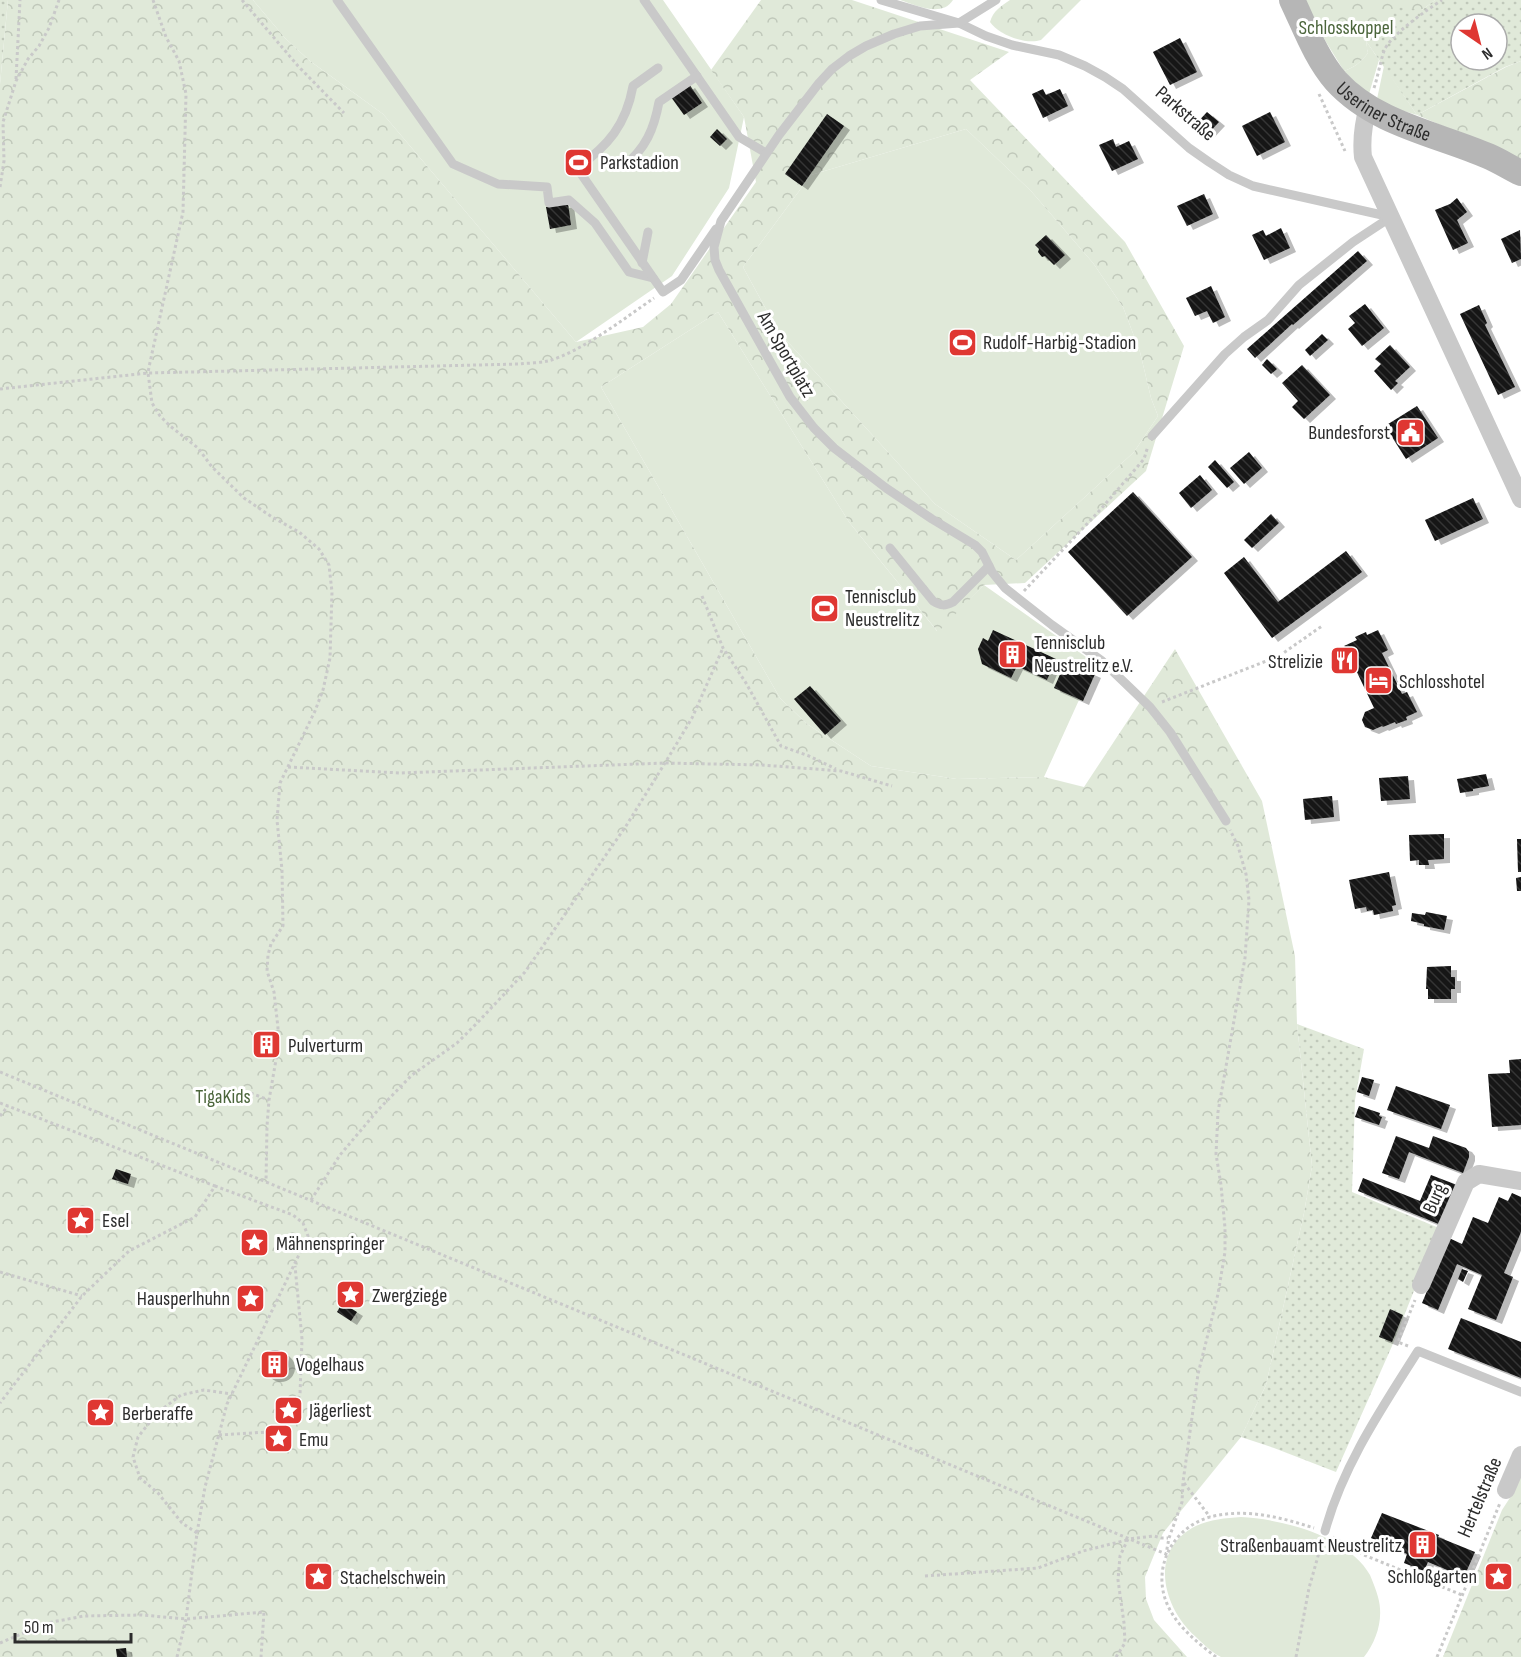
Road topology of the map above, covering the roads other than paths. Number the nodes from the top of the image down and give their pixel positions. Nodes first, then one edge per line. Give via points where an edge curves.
1 (337, 0) edge
2 (644, 0) edge
3 (881, 0) edge
4 (996, 0) edge
5 (1292, 0) edge
6 (959, 23) junction
7 (658, 68) dead end
8 (697, 76) junction
9 (1368, 107) junction
10 (766, 153) junction
11 (624, 166) dead end
12 (1521, 173) edge
13 (1391, 217) junction
14 (722, 220) junction
15 (648, 232) dead end
16 (642, 263) junction
17 (653, 278) junction
18 (1152, 436) road end
19 (1521, 499) edge
20 (890, 548) dead end
21 (989, 566) junction
22 (1226, 821) road end
23 (1521, 1181) edge
24 (1421, 1285) road end
25 (1521, 1392) edge
26 (1521, 1455) edge
27 (1506, 1490) road end
28 (1325, 1531) road end

1 - 17 lane via 453,164 498,184 547,188 549,203 569,200 595,223 629,272
2 - 8 lane
3 - 6 lane, Parkstraße
4 - 6 lane
5 - 9 main road, Useriner Straße via 1329,71 1347,93
6 - 10 lane, Am Sportplatz via 921,26 894,34 849,56 819,82
6 - 13 lane, Parkstraße via 1012,45 1059,55 1105,77 1202,158 1253,186
7 - 16 lane via 633,86 617,131 603,148 576,168
8 - 10 lane via 739,137
8 - 11 lane via 659,102 655,124 637,156
9 - 12 main road, Useriner Straße via 1490,156
9 - 13 street via 1361,142 1363,157
10 - 14 lane, Am Sportplatz
13 - 18 lane via 1299,285 1268,320 1225,354
13 - 19 street
14 - 17 lane via 681,280 663,292
14 - 21 lane, Am Sportplatz via 714,247 719,270 802,414 858,468 975,545
15 - 16 lane
16 - 17 lane
20 - 21 lane via 940,605 953,602
21 - 22 lane, Am Sportplatz via 1016,599 1102,661 1150,707
23 - 24 street, Burg via 1479,1174 1466,1182
25 - 28 lane via 1418,1351 1361,1441
26 - 27 street, Hertelstraße

